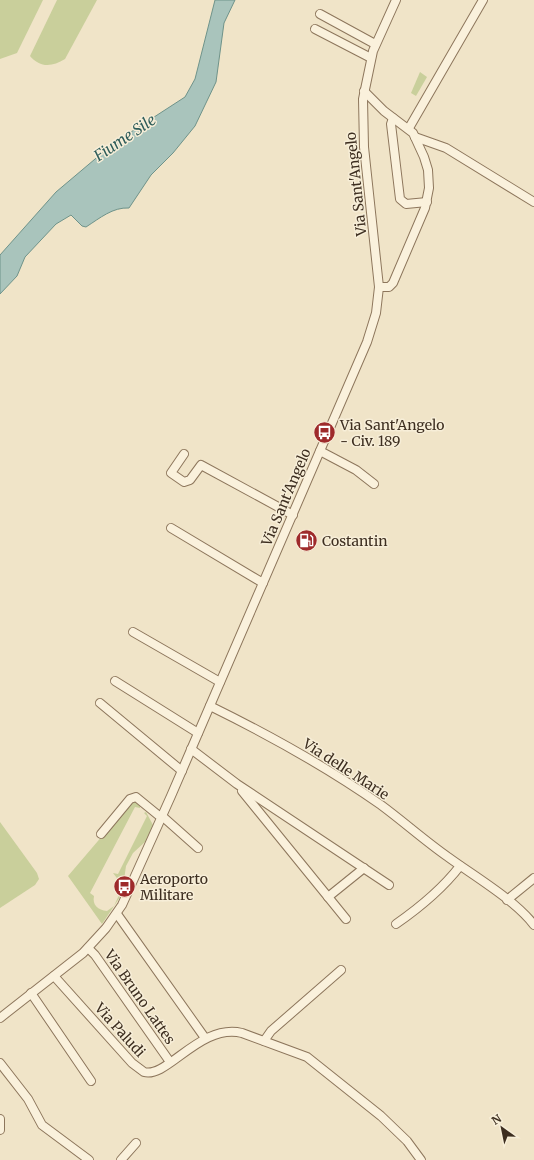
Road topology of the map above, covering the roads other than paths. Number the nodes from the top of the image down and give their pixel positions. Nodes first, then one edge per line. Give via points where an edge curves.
1 (396, 0) edge
2 (483, 0) edge
3 (320, 14) dead end
4 (315, 29) dead end
5 (376, 44) junction
6 (371, 58) junction
7 (364, 91) junction
8 (393, 118) junction
9 (409, 128) junction
10 (415, 136) junction
11 (427, 202) junction
12 (534, 202) edge
13 (379, 287) junction
14 (320, 451) junction
15 (184, 454) dead end
16 (374, 484) dead end
17 (292, 515) junction
18 (170, 528) dead end
19 (263, 583) junction
20 (134, 632) dead end
21 (115, 681) dead end
22 (220, 682) junction
23 (100, 703) dead end
24 (210, 706) junction
25 (198, 733) junction
26 (191, 749) junction
27 (182, 771) junction
28 (237, 784) junction
29 (162, 816) junction
30 (101, 834) dead end
31 (198, 848) dead end
32 (460, 866) junction
33 (364, 868) junction
34 (534, 878) edge
35 (389, 885) dead end
36 (328, 897) junction
37 (507, 900) junction
38 (117, 914) junction
39 (346, 919) dead end
40 (396, 924) dead end
41 (534, 925) edge
42 (88, 948) junction
43 (341, 970) dead end
44 (54, 976) junction
45 (31, 993) junction
46 (0, 1018) edge
47 (205, 1038) junction
48 (264, 1041) junction
49 (170, 1062) junction
50 (0, 1063) edge
51 (91, 1081) dead end
52 (0, 1119) edge
53 (0, 1130) edge
54 (136, 1143) dead end
55 (89, 1160) edge
56 (121, 1160) edge
57 (421, 1160) edge

1 - 5 street, Via Sant'Angelo
2 - 9 street
3 - 5 street
4 - 6 street
5 - 6 street, Via Sant'Angelo
6 - 7 street, Via Sant'Angelo
7 - 8 street
7 - 13 street, Via Sant'Angelo via 363,135
8 - 9 street
8 - 11 street via 391,124 400,199 406,204
9 - 10 street
10 - 11 street via 428,170
10 - 12 street via 446,148
11 - 13 street via 392,284 389,287
13 - 14 street, Via Sant'Angelo via 376,313 369,337
14 - 16 street via 356,470
14 - 17 street, Via Sant'Angelo
15 - 17 street via 171,473 184,482 190,480 201,465
17 - 19 street, Via Sant'Angelo
18 - 19 street
19 - 22 street, Via Sant'Angelo
20 - 22 street
21 - 25 street
22 - 24 street, Via Sant'Angelo
23 - 27 street
24 - 25 street, Via Sant'Angelo
24 - 32 street, Via delle Marie via 259,730 345,781 381,805
25 - 26 street, Via Sant'Angelo
26 - 27 street, Via Sant'Angelo
26 - 28 street
27 - 29 street, Via Sant'Angelo
28 - 33 street
28 - 36 street
29 - 30 street via 134,797
29 - 31 street
29 - 38 street, Via Sant'Angelo
32 - 37 street, Via delle Marie
32 - 40 street via 450,879
33 - 35 street
33 - 36 street
34 - 37 street
36 - 39 street
37 - 41 street, Via delle Marie
38 - 42 street, Via Sant'Angelo
38 - 47 street
42 - 44 street, Via Sant'Angelo
42 - 49 street, Via Bruno Lattes
43 - 48 street
44 - 45 street, Via Sant'Angelo
44 - 49 street, Via Paludi via 140,1070 150,1073
45 - 46 street, Via Sant'Angelo
45 - 51 street
47 - 48 street, Via Paludi via 232,1031
47 - 49 street, Via Paludi
48 - 57 street, Via Paludi via 307,1057 337,1079 407,1141
50 - 55 street via 25,1096 42,1125
52 - 53 street
54 - 56 street

